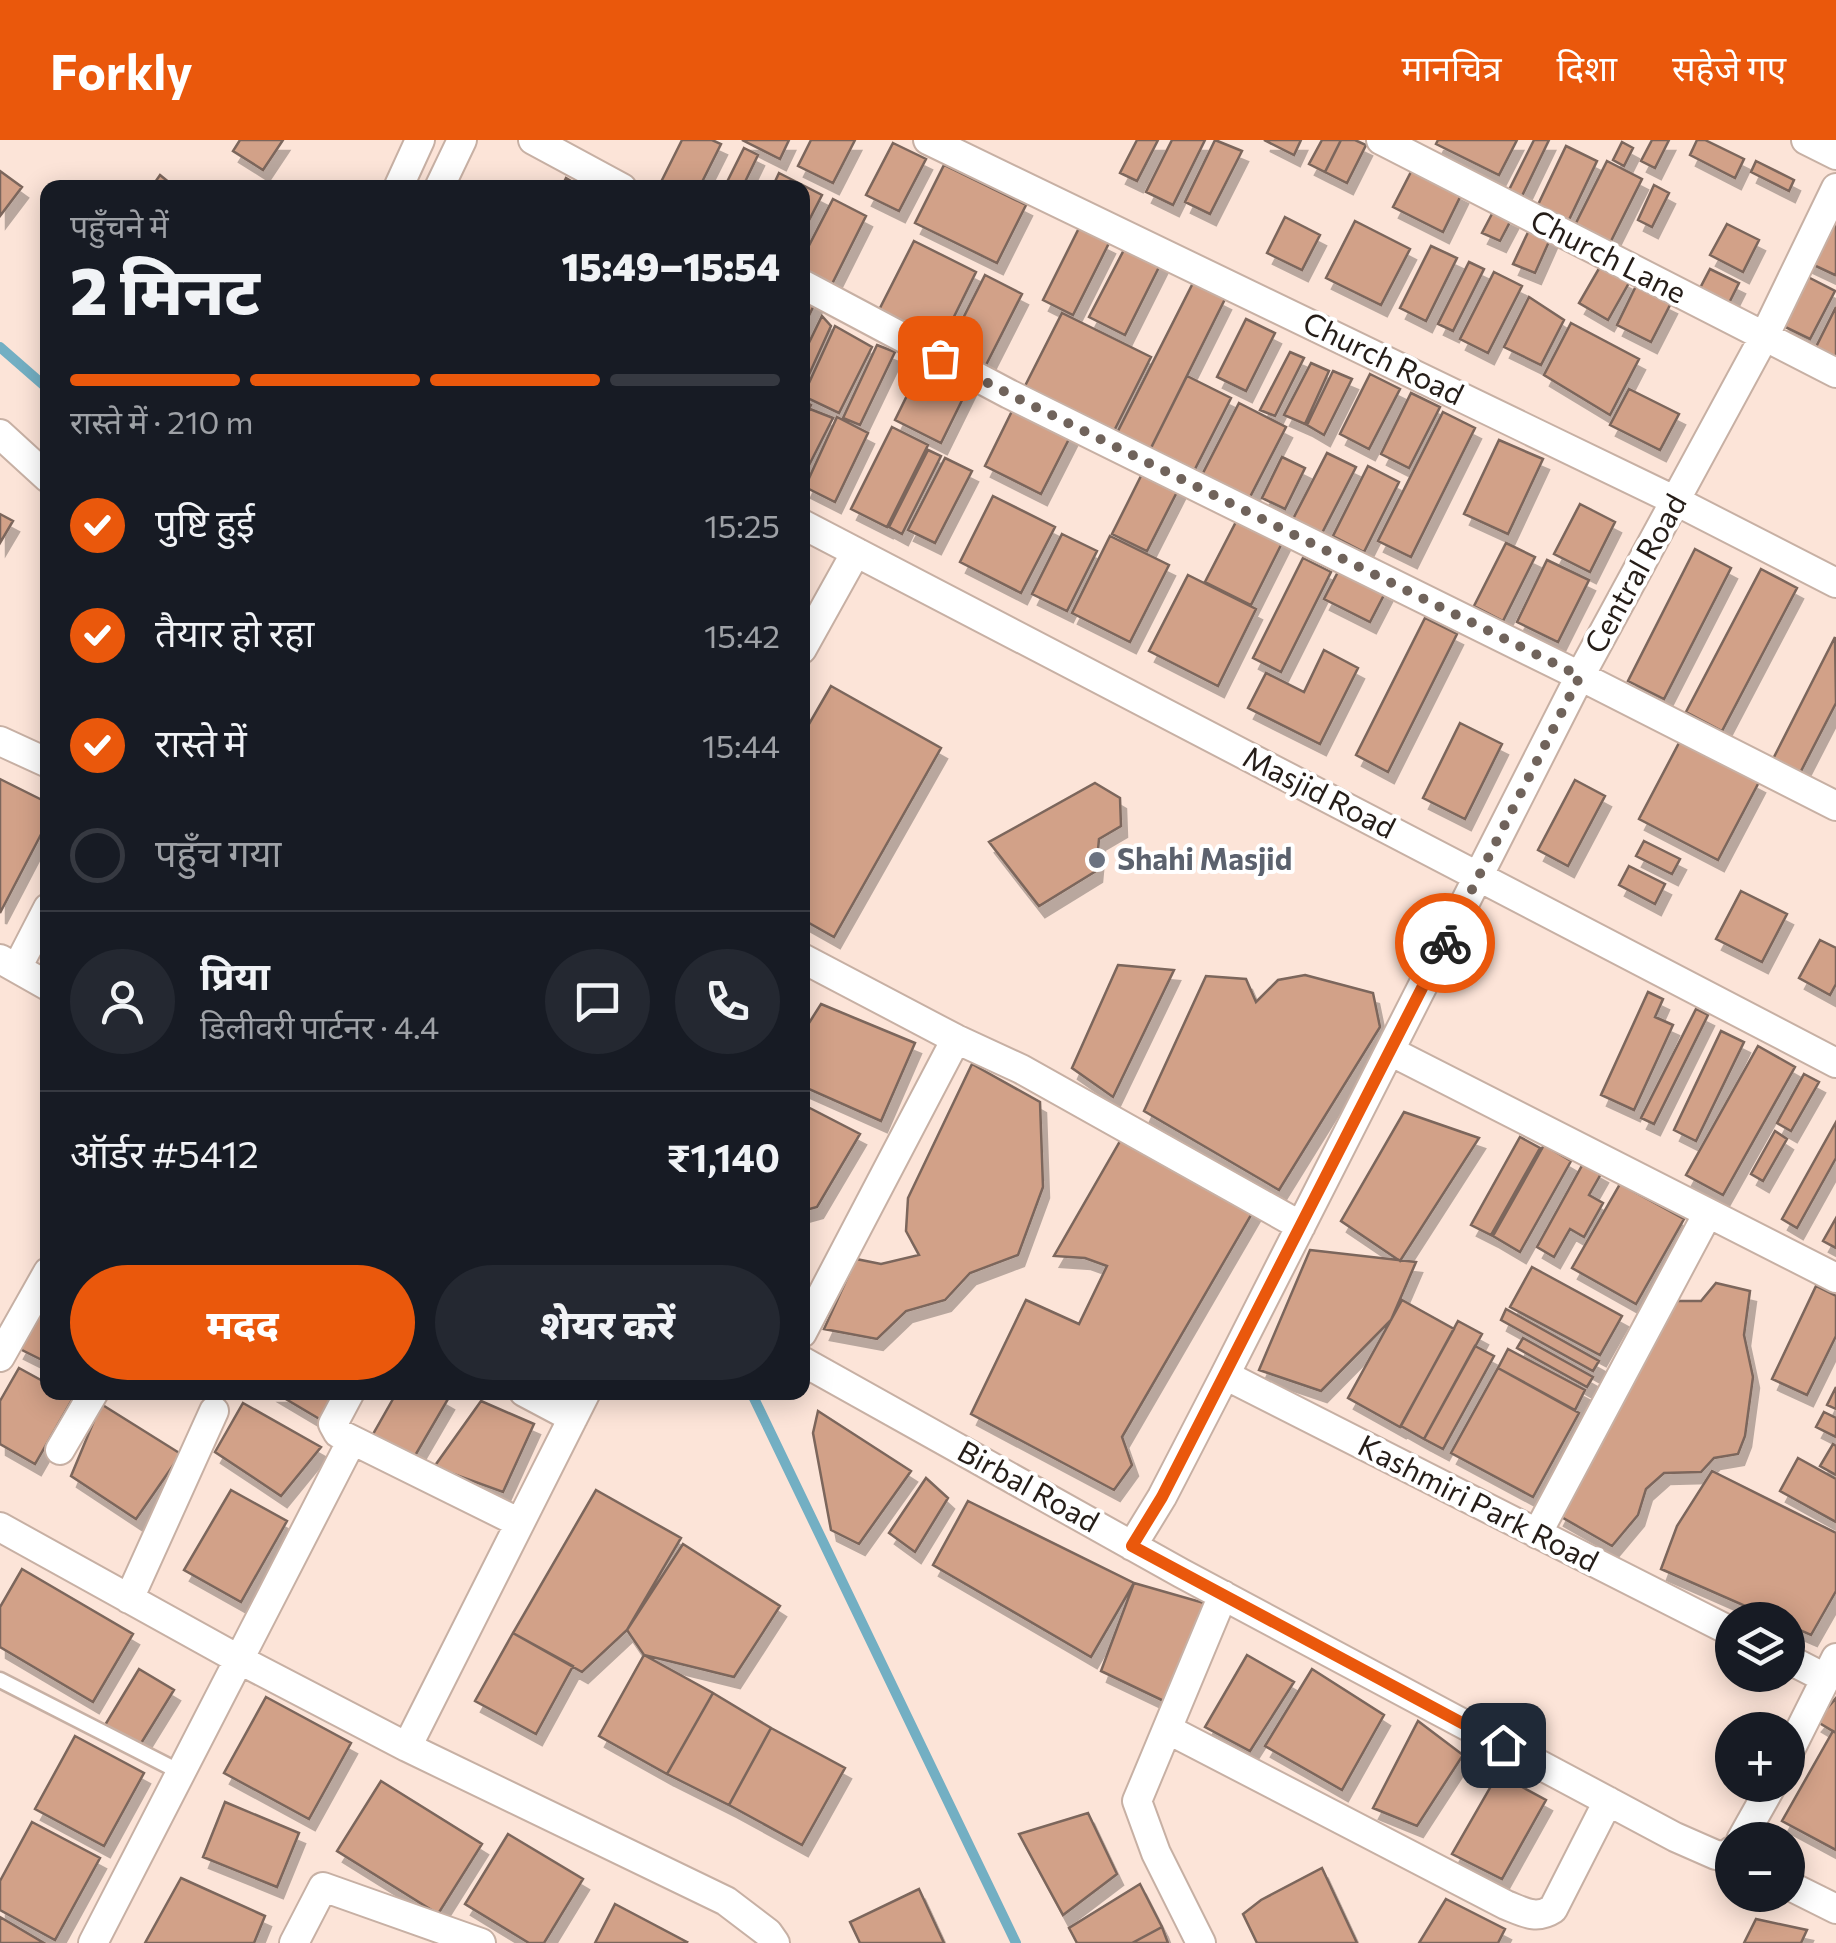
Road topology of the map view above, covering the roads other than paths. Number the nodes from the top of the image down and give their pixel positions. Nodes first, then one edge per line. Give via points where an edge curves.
1 (420, 140) edge
2 (462, 140) edge
3 (533, 140) edge
4 (928, 140) edge
5 (1381, 140) edge
6 (1806, 140) edge
7 (1836, 155) edge
8 (402, 180) edge
9 (443, 180) edge
10 (607, 180) edge
11 (1836, 188) edge
12 (810, 288) edge
13 (1764, 336) junction
14 (1836, 373) edge
15 (0, 434) edge
16 (40, 471) edge
17 (1676, 501) junction
18 (810, 528) edge
19 (856, 552) junction
20 (1836, 583) edge
21 (810, 635) edge
22 (1580, 676) junction
23 (0, 741) edge
24 (40, 759) edge
25 (1836, 806) edge
26 (1478, 876) junction
27 (40, 919) edge
28 (810, 962) edge
29 (9, 964) edge
30 (40, 981) edge
31 (956, 1040) junction
32 (1390, 1051) junction
33 (1836, 1063) edge
34 (1708, 1213) junction
35 (1301, 1226) junction
36 (1836, 1278) edge
37 (40, 1286) edge
38 (810, 1318) edge
39 (0, 1357) edge
40 (810, 1365) edge
41 (1225, 1375) junction
42 (89, 1400) edge
43 (346, 1400) edge
44 (580, 1405) edge
45 (214, 1410) dead end
46 (352, 1440) junction
47 (60, 1450) dead end
48 (520, 1523) junction
49 (0, 1527) edge
50 (1537, 1534) junction
51 (1132, 1546) junction
52 (1223, 1596) junction
53 (129, 1599) junction
54 (1715, 1623) edge
55 (240, 1660) junction
56 (1805, 1663) edge
57 (1831, 1668) edge
58 (0, 1680) edge
59 (1805, 1720) edge
60 (1167, 1729) junction
61 (407, 1747) junction
62 (182, 1772) junction
63 (1608, 1802) junction
64 (1715, 1855) edge
65 (1805, 1894) edge
66 (1836, 1909) edge
67 (93, 1943) edge
68 (294, 1943) edge
69 (481, 1943) edge
70 (776, 1943) edge
71 (1201, 1943) edge

1 - 8 street
2 - 9 street
3 - 10 street
4 - 17 street, Church Road
5 - 13 street, Church Lane
6 - 7 street
11 - 13 street, Central Road
12 - 22 street
13 - 14 street, Church Lane
13 - 17 street, Central Road
15 - 16 street
17 - 20 street, Church Road
17 - 22 street, Central Road
18 - 19 street, Masjid Road
19 - 21 street
19 - 26 street, Masjid Road
22 - 25 street
22 - 26 street, Central Road
23 - 24 street
26 - 32 street, Central Road
26 - 33 street, Masjid Road
27 - 29 street
28 - 31 street
29 - 30 street
31 - 35 street via 1021,1069
31 - 38 street
32 - 34 street
32 - 35 street, Central Road
34 - 36 street
34 - 50 street
35 - 41 street, Central Road
37 - 39 street
40 - 51 street, Birbal Road
41 - 50 street, Kashmiri Park Road
41 - 51 street, Central Road
42 - 47 street
43 - 46 street via 333,1424
44 - 48 street
45 - 53 street
46 - 48 street
46 - 55 street
48 - 61 street
49 - 53 street
50 - 54 street, Kashmiri Park Road
51 - 52 street, Birbal Road
52 - 60 street
52 - 63 street, Birbal Road
53 - 55 street
55 - 61 street
55 - 62 street
56 - 57 street
57 - 59 street
58 - 62 lane
60 - 63 street via 1533,1915 1553,1909
60 - 71 street via 1137,1800
61 - 70 street via 726,1901
62 - 67 street
63 - 64 street, Birbal Road
65 - 66 street
68 - 69 street via 322,1888

